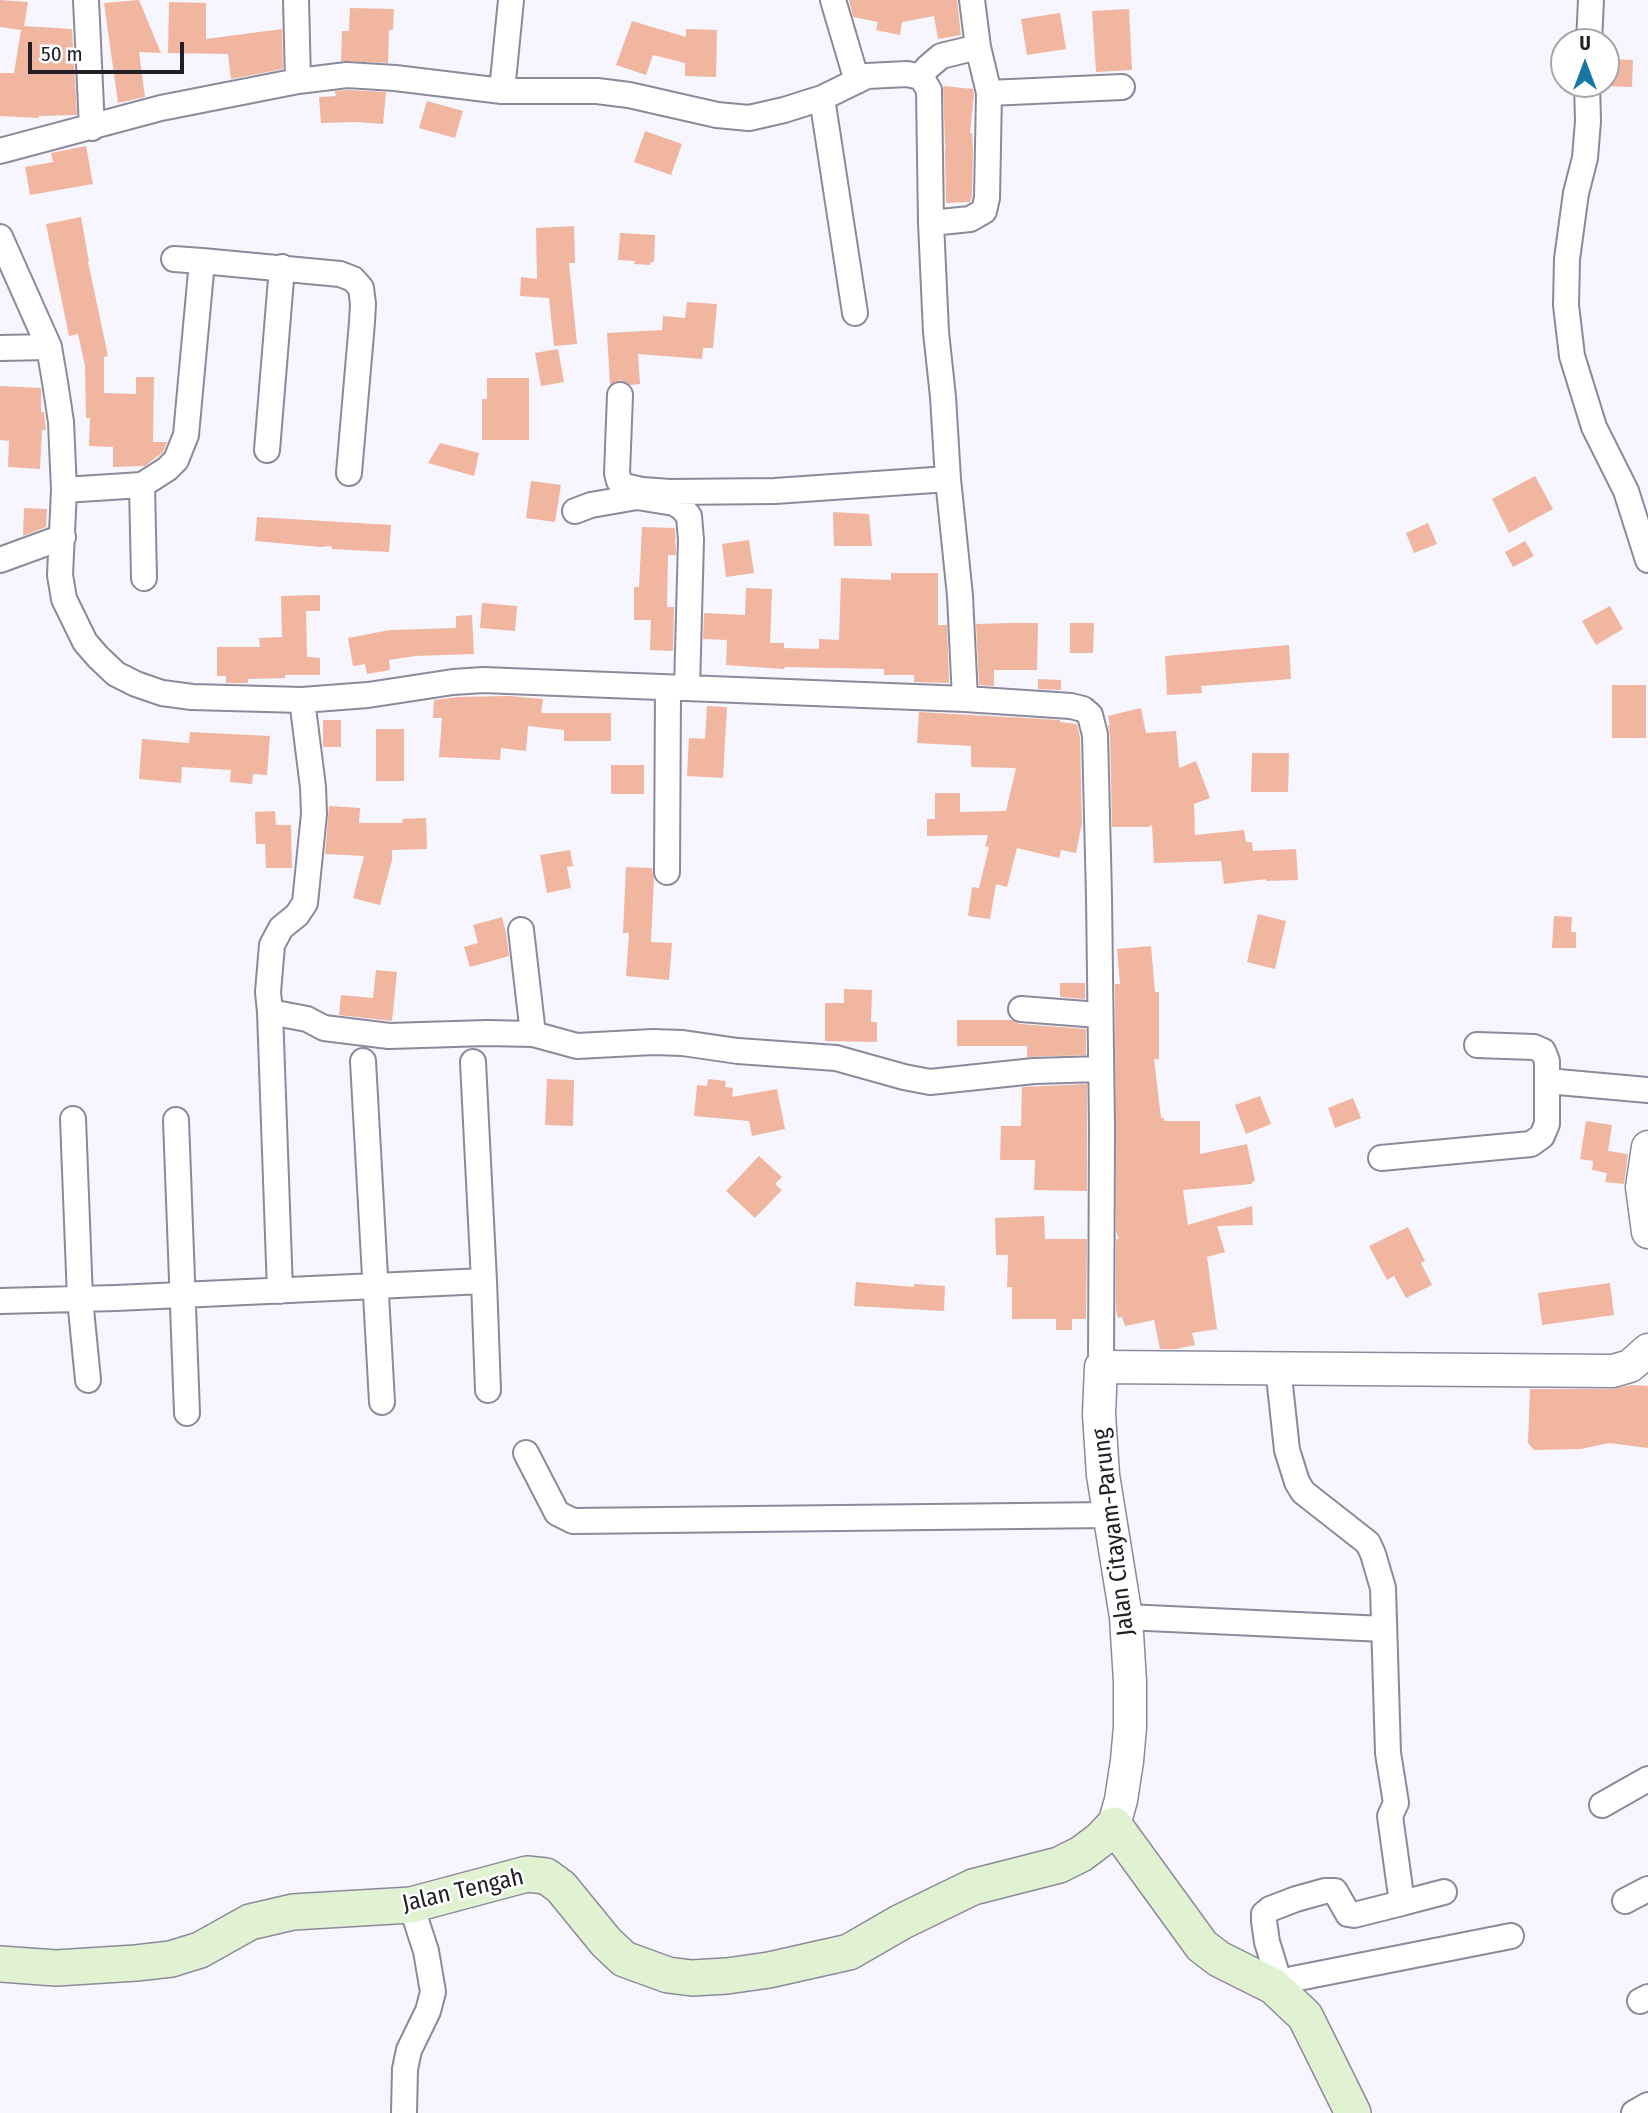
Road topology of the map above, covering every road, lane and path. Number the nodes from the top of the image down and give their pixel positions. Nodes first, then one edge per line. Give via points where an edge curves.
1 (86, 0) edge
2 (296, 0) edge
3 (511, 0) edge
4 (833, 0) edge
5 (972, 0) edge
6 (1591, 0) edge
7 (1590, 28) edge
8 (978, 47) junction
9 (921, 77) junction
10 (857, 81) junction
11 (298, 82) junction
12 (1122, 87) dead end
13 (502, 91) junction
14 (989, 93) junction
15 (822, 98) junction
16 (1587, 98) edge
17 (92, 128) junction
18 (0, 151) edge
19 (931, 223) junction
20 (0, 237) edge
21 (174, 258) dead end
22 (202, 261) junction
23 (282, 267) junction
24 (855, 313) dead end
25 (49, 347) junction
26 (0, 348) edge
27 (620, 396) dead end
28 (267, 450) dead end
29 (349, 473) dead end
30 (948, 479) junction
31 (142, 485) junction
32 (64, 490) junction
33 (575, 511) dead end
34 (62, 537) junction
35 (0, 560) edge
36 (1648, 560) edge
37 (144, 578) dead end
38 (677, 688) junction
39 (965, 699) junction
40 (302, 700) junction
41 (667, 872) dead end
42 (521, 930) dead end
43 (1021, 1009) dead end
44 (270, 1012) junction
45 (1099, 1014) junction
46 (533, 1034) junction
47 (1477, 1045) dead end
48 (363, 1061) dead end
49 (472, 1062) dead end
50 (1100, 1069) junction
51 (1547, 1081) junction
52 (1648, 1090) edge
53 (73, 1119) dead end
54 (176, 1120) dead end
55 (1648, 1147) edge
56 (1381, 1158) dead end
57 (1648, 1232) edge
58 (484, 1281) junction
59 (375, 1286) junction
60 (280, 1291) junction
61 (183, 1295) junction
62 (80, 1299) junction
63 (0, 1301) edge
64 (1648, 1350) edge
65 (1101, 1367) junction
66 (1278, 1367) junction
67 (88, 1380) dead end
68 (488, 1390) dead end
69 (382, 1402) dead end
70 (187, 1413) dead end
71 (526, 1453) dead end
72 (1109, 1515) junction
73 (1126, 1617) junction
74 (1384, 1629) junction
75 (1648, 1779) edge
76 (1602, 1805) dead end
77 (1114, 1825) junction
78 (1648, 1889) edge
79 (1444, 1892) dead end
80 (1625, 1901) dead end
81 (1402, 1903) junction
82 (411, 1905) junction
83 (1511, 1936) dead end
84 (0, 1964) edge
85 (1276, 1985) junction
86 (1648, 2105) edge
87 (404, 2113) edge
88 (1353, 2113) edge
89 (1634, 2113) edge

1 - 17 street
2 - 11 street
3 - 13 street
4 - 10 street
5 - 8 street
6 - 7 street
8 - 9 street via 941,56
8 - 14 street
9 - 10 street via 891,73
9 - 19 street via 931,107
10 - 15 street
11 - 13 street via 347,75
11 - 17 street via 161,108
12 - 14 street
13 - 15 street via 629,95 749,118
14 - 19 street via 984,211 970,219
15 - 24 street
16 - 36 street via 1585,158 1567,259 1572,356 1594,426 1626,491
17 - 18 street
19 - 30 street
20 - 25 street
21 - 22 street
22 - 23 street
22 - 31 street via 186,435 176,460
23 - 28 street
23 - 29 street via 340,274 361,288
25 - 26 street
25 - 32 street via 61,422
27 - 30 street via 617,473 624,486 670,492 775,491
30 - 39 street
31 - 32 street
31 - 37 street
32 - 34 street
33 - 38 street via 636,497 674,503 689,516 691,540
34 - 35 street
34 - 40 street via 64,599 85,642 116,674 162,693
38 - 39 street
38 - 40 street via 483,680
38 - 41 street
39 - 45 street via 1071,706 1090,715 1095,735
40 - 44 street via 314,814 305,903 272,945
42 - 46 street
43 - 45 street
44 - 46 street via 307,1019 324,1028 389,1036
44 - 60 street
45 - 50 street
46 - 50 street via 578,1046 653,1042 836,1058 930,1082 1012,1072
47 - 51 street via 1542,1051
48 - 59 street
49 - 58 street
50 - 65 street
51 - 52 street
51 - 56 street via 1547,1124 1542,1136 1531,1144
53 - 62 street
54 - 61 street
55 - 57 street via 1642,1187
58 - 59 street
58 - 68 street
59 - 60 street
59 - 69 street
60 - 61 street
61 - 62 street
61 - 70 street
62 - 63 street
62 - 67 street
64 - 66 street via 1630,1366 1613,1371
65 - 66 street
65 - 72 street, Jalan Citayam-Parung via 1099,1414
66 - 74 street via 1287,1450 1297,1482 1303,1492 1368,1544 1383,1588
71 - 72 street via 557,1513 573,1521
72 - 73 street, Jalan Citayam-Parung
73 - 74 street
73 - 77 street, Jalan Citayam-Parung via 1130,1727
74 - 81 street via 1388,1753 1396,1803 1390,1816
75 - 76 street
77 - 82 main road, Jalan Tengah via 1081,1854 1059,1865 973,1888 849,1952 727,1976 668,1975 624,1959 546,1876 527,1874
77 - 85 main road via 1202,1947
78 - 80 street
79 - 81 street
81 - 85 street via 1354,1915 1348,1914 1335,1891 1325,1891 1270,1909 1264,1921
82 - 84 main road, Jalan Tengah via 293,1912 250,1922 200,1950 171,1959 56,1968
82 - 87 street via 433,1992 409,2050
83 - 85 street
85 - 88 main road via 1305,2016
86 - 89 street

